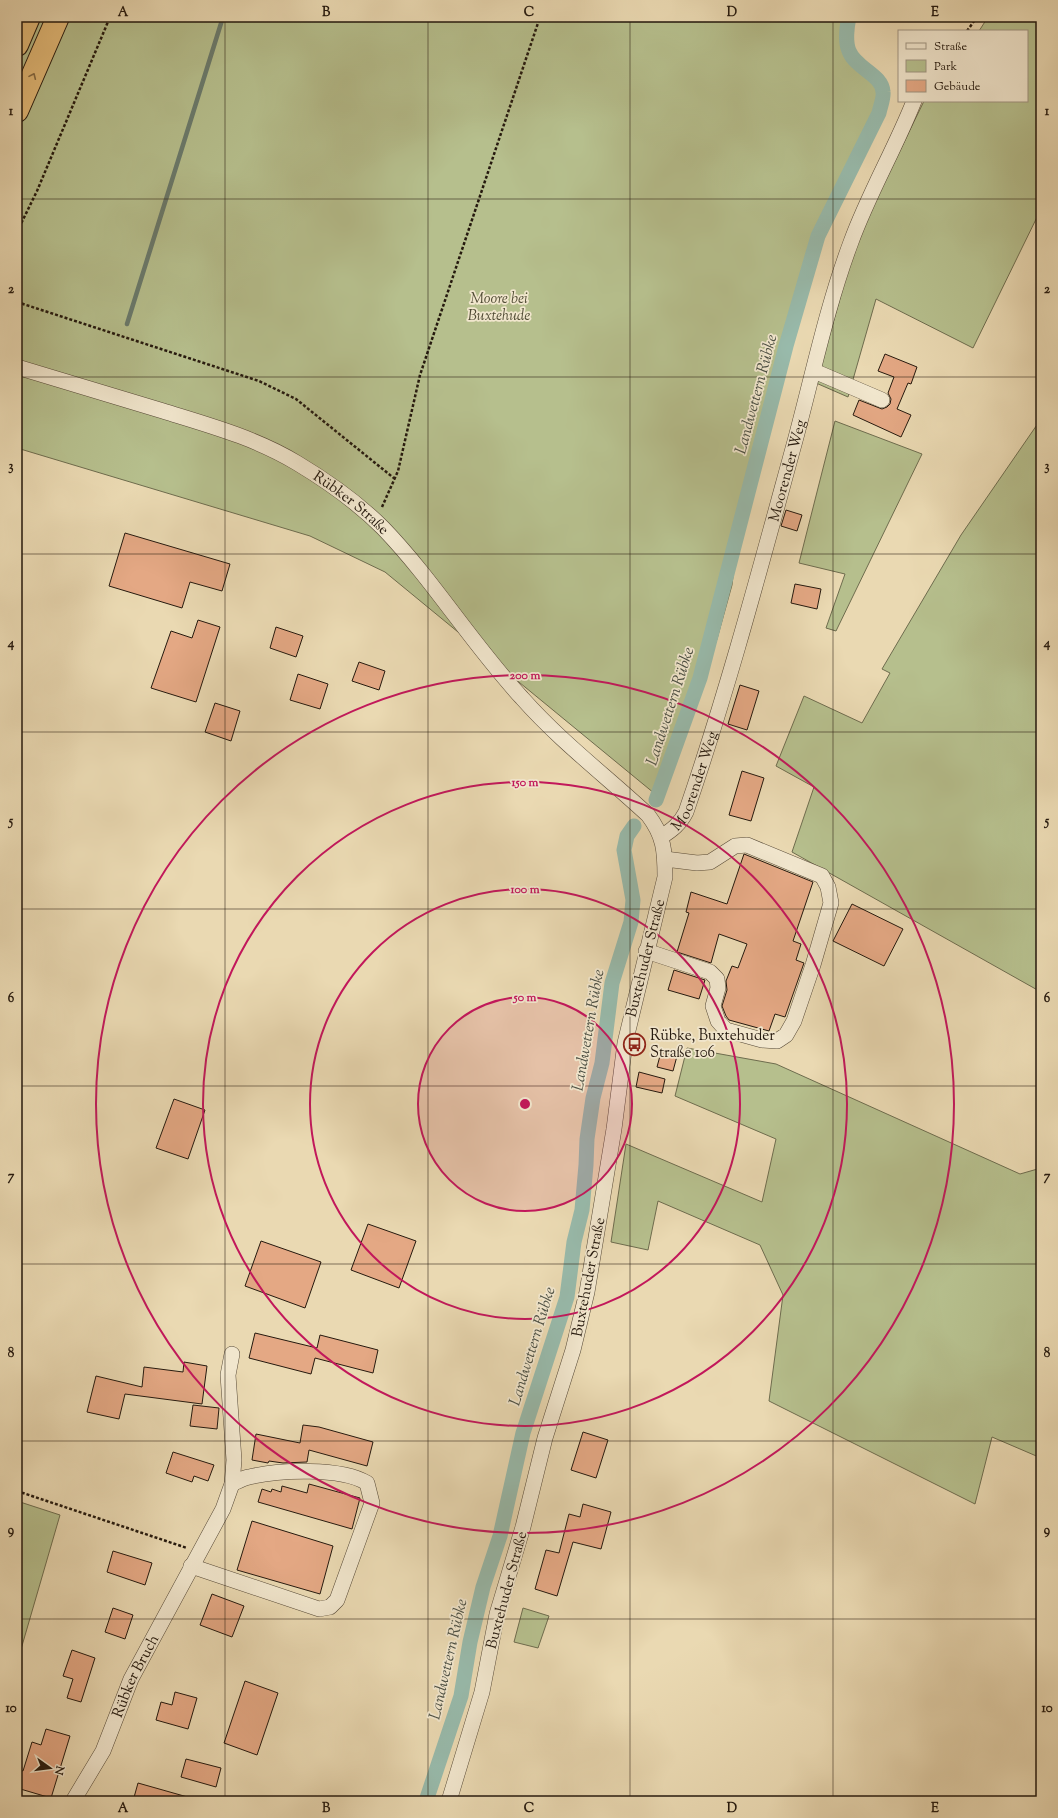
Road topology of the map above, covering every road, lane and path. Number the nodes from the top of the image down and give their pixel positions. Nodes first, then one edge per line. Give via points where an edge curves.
1 (29, 17) edge
2 (58, 17) edge
3 (110, 17) edge
4 (540, 17) edge
5 (977, 17) edge
6 (968, 30) edge
7 (17, 45) edge
8 (914, 102) edge
9 (17, 111) edge
10 (17, 232) edge
11 (17, 302) edge
12 (17, 367) edge
13 (814, 371) junction
14 (882, 400) dead end
15 (395, 479) junction
16 (373, 519) junction
17 (596, 770) joint
18 (661, 837) junction
19 (665, 859) junction
20 (646, 951) junction
21 (232, 1354) dead end
22 (232, 1484) junction
23 (17, 1491) edge
24 (199, 1552) junction
25 (191, 1566) junction
26 (73, 1801) edge
27 (449, 1801) edge

1 - 7 highway
9 -> 2 highway
3 - 10 path via 37,191
4 - 15 path via 420,375
5 - 6 path
8 - 13 street, Moorender Weg via 851,241 836,285
11 - 15 path via 259,381 296,399
12 - 16 street, Rübker Straße via 214,427 266,447 319,476
13 - 14 street
13 - 18 street, Moorender Weg via 707,751 686,812 677,826
15 - 16 path via 383,505
16 - 17 street, Rübker Straße via 424,575 522,699
17 - 18 street, Buxtehuder Straße via 648,816
18 - 19 street, Buxtehuder Straße
19 - 20 street, Buxtehuder Straße via 665,877
19 - 20 street via 710,862 735,846 747,845 822,876 828,887 831,903 794,1021 786,1035 777,1041 762,1040 726,1030 718,1021 714,1006 718,988 717,978 710,972
20 - 27 street, Buxtehuder Straße via 625,1043 614,1129 587,1292 573,1350 547,1432 523,1527 497,1614 482,1692
21 - 22 street, Rübker Bruch via 228,1375 234,1460
22 - 24 street, Rübker Bruch
22 - 25 street via 248,1477 288,1472 321,1472 358,1478 367,1483 372,1503 337,1600 330,1607 319,1609
23 - 24 path
24 - 25 street, Rübker Bruch
25 - 26 street, Rübker Bruch via 131,1679 103,1752

